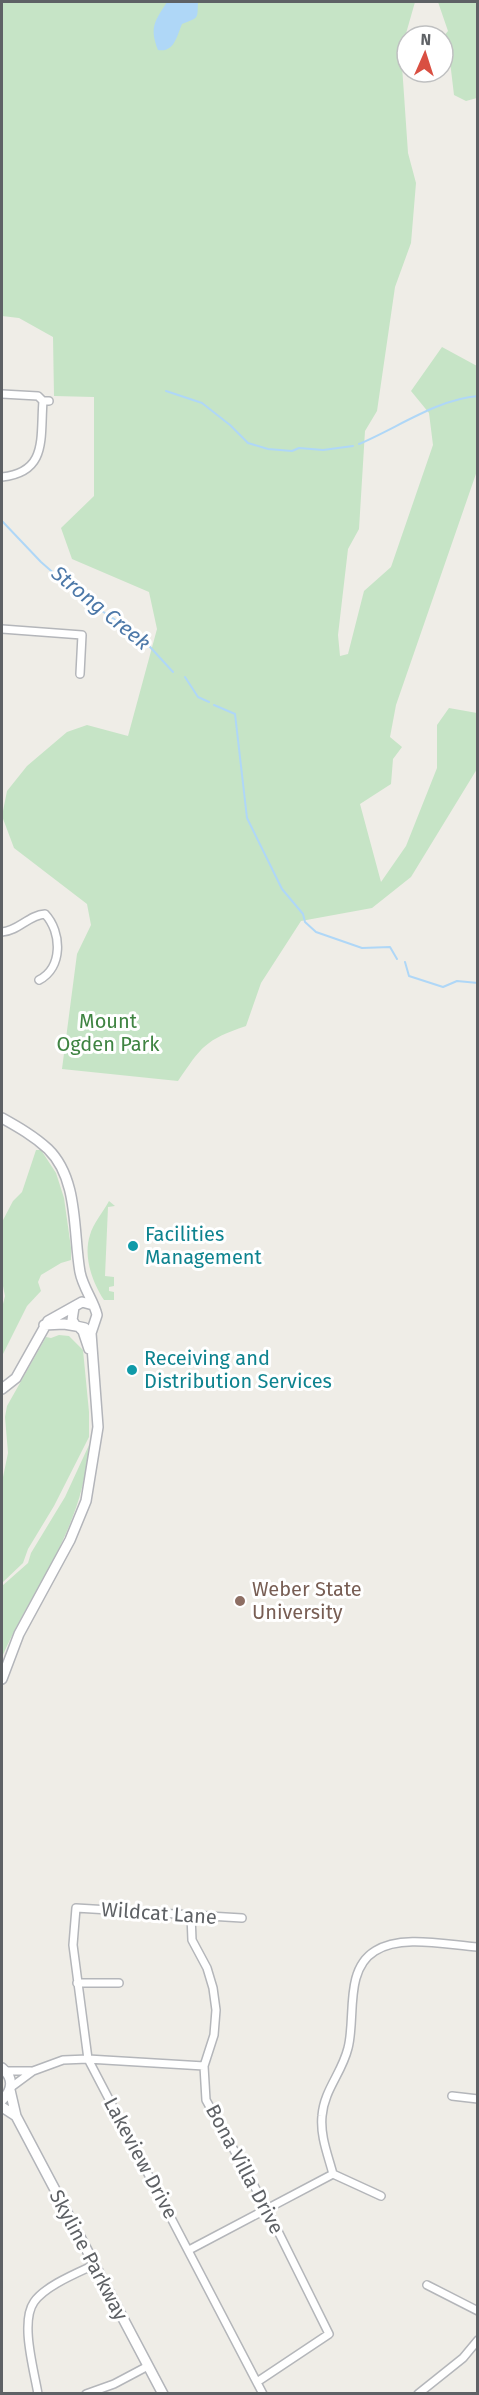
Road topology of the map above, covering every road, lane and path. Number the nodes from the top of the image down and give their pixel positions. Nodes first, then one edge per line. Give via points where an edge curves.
1 (2, 394) edge
2 (2, 477) edge
3 (2, 629) edge
4 (80, 674) dead end
5 (2, 932) edge
6 (39, 980) dead end
7 (2, 1118) edge
8 (82, 1282) junction
9 (76, 1305) junction
10 (93, 1305) junction
11 (44, 1325) junction
12 (93, 1325) junction
13 (78, 1327) junction
14 (93, 1366) junction
15 (2, 1389) edge
16 (2, 1678) edge
17 (76, 1908) joint
18 (191, 1915) junction
19 (242, 1918) dead end
20 (477, 1947) edge
21 (77, 1983) junction
22 (119, 1983) dead end
23 (88, 2059) junction
24 (204, 2066) junction
25 (3, 2070) edge
26 (33, 2071) junction
27 (10, 2089) junction
28 (452, 2096) dead end
29 (477, 2099) edge
30 (2, 2100) edge
31 (2, 2107) edge
32 (16, 2116) junction
33 (333, 2174) junction
34 (381, 2196) dead end
35 (267, 2209) junction
36 (189, 2250) junction
37 (93, 2265) junction
38 (427, 2284) dead end
39 (477, 2311) edge
40 (477, 2340) edge
41 (148, 2366) junction
42 (257, 2382) junction
43 (423, 2392) edge
44 (38, 2394) edge
45 (86, 2394) edge
46 (163, 2394) edge
47 (263, 2394) edge

1 - 2 street via 38,396 46,401 35,461 27,471
3 - 4 street via 82,635
5 - 6 street via 20,927 40,914 49,918 57,940 57,956 50,973
7 - 8 street via 50,1150 60,1166 70,1196
8 - 9 street
8 - 10 street
9 - 10 street
9 - 11 street
9 - 13 street via 71,1317
10 - 12 street via 97,1315
11 - 13 street
11 - 15 street via 16,1378
12 - 13 street
12 - 14 street
13 - 14 street
14 - 16 street via 98,1427 86,1501 70,1540 19,1634
17 - 18 street, Wildcat Lane
17 - 21 street, Lakeview Drive
18 - 19 street, Wildcat Lane
18 - 24 street, Bona Villa Drive via 192,1940 207,1968 216,2010 214,2035
20 - 33 street via 388,1943 372,1952 362,1964 355,1981 348,2049 325,2098 322,2117 322,2138
21 - 22 street
21 - 23 street, Lakeview Drive
23 - 24 street
23 - 26 street via 63,2060
23 - 36 street, Lakeview Drive
24 - 35 street, Bona Villa Drive via 206,2100
25 - 26 street
25 - 27 street, Skyline Parkway via 9,2077
26 - 27 street
27 - 30 street
27 - 32 street, Skyline Parkway
28 - 29 street
31 - 32 street, Skyline Parkway
32 - 37 street, Skyline Parkway
33 - 34 street
33 - 35 street
35 - 36 street
35 - 42 street, Bona Villa Drive via 329,2334
36 - 42 street, Lakeview Drive
37 - 41 street, Skyline Parkway
37 - 44 street via 34,2301 28,2331
38 - 39 street
40 - 43 street via 463,2358
41 - 45 street
41 - 46 street, Skyline Parkway
42 - 47 street, Lakeview Drive

